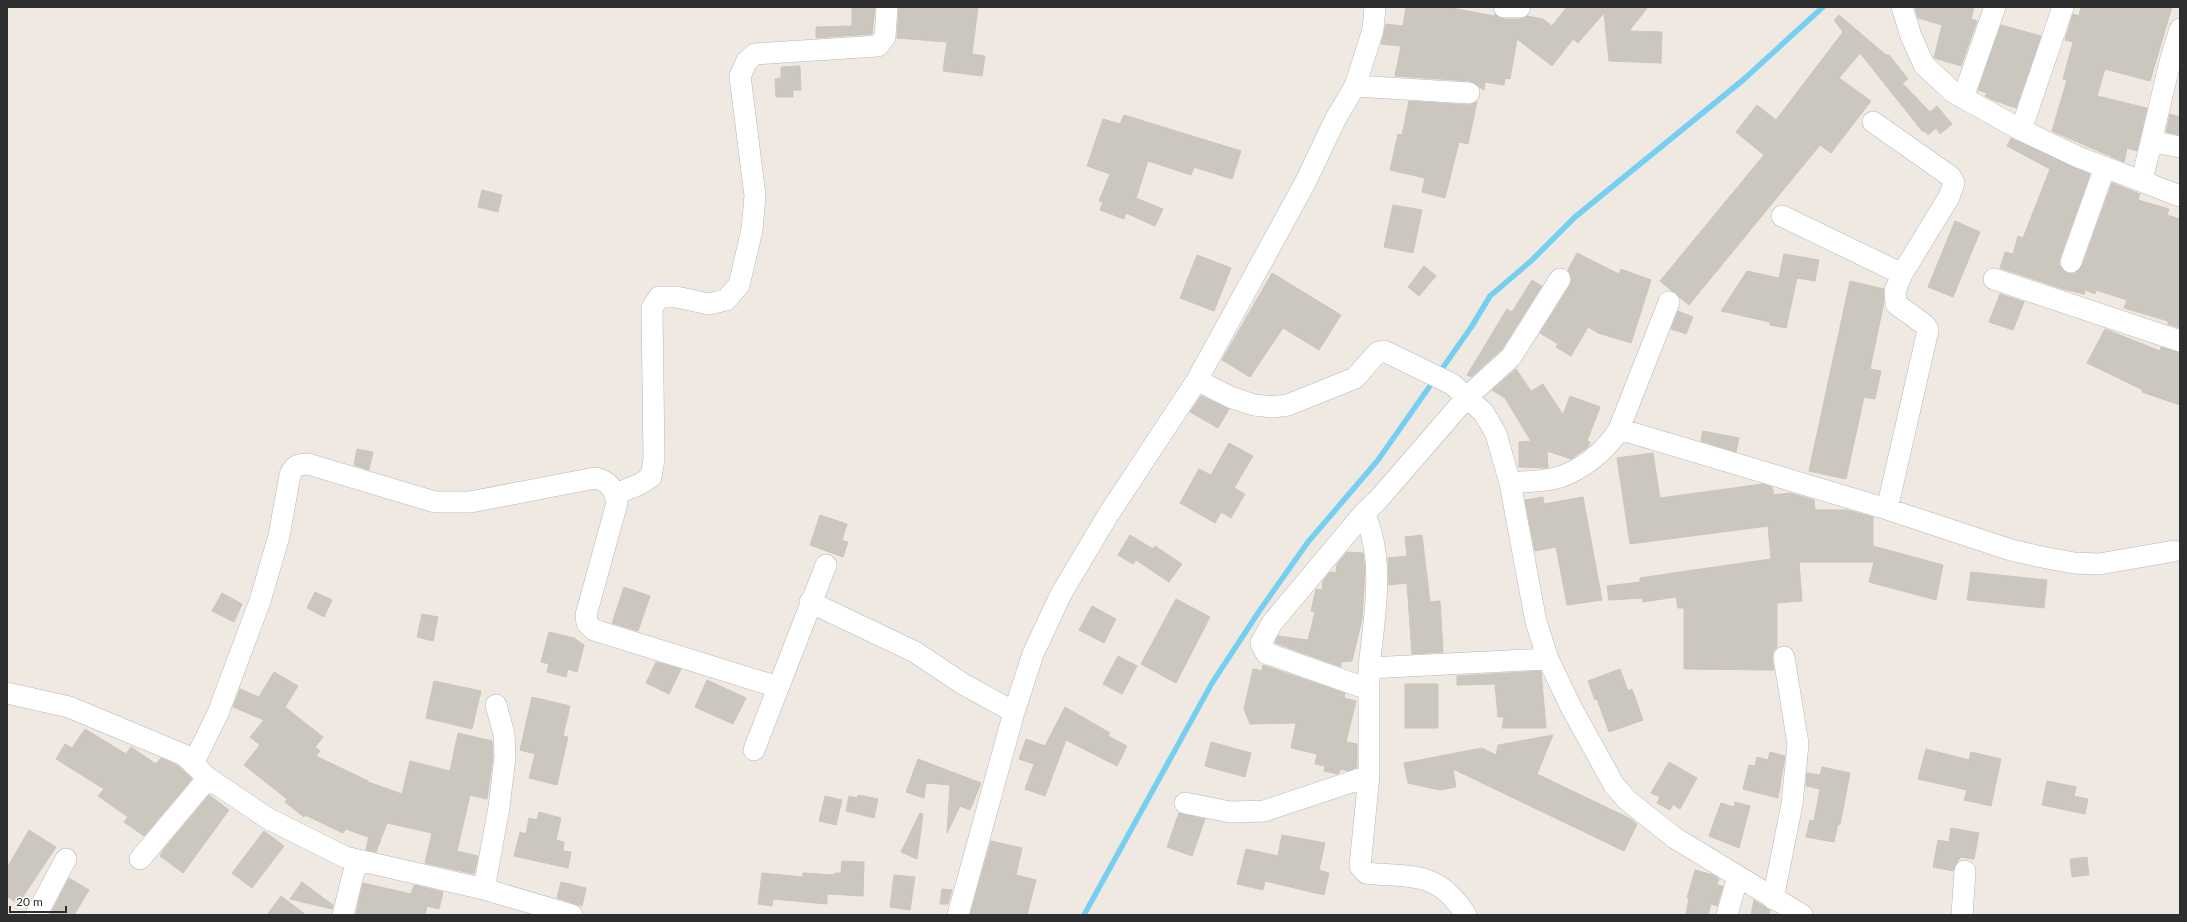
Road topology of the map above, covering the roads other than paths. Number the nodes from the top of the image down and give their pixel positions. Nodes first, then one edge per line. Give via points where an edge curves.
1 (887, 7) edge
2 (1375, 7) edge
3 (1504, 7) edge
4 (1520, 7) edge
5 (1902, 7) edge
6 (1995, 7) edge
7 (2063, 7) edge
8 (2180, 29) edge
9 (1355, 86) junction
10 (1469, 93) dead end
11 (1963, 98) junction
12 (1873, 122) dead end
13 (2021, 130) junction
14 (2152, 140) junction
15 (2180, 147) edge
16 (2105, 166) junction
17 (2142, 180) junction
18 (2180, 196) edge
19 (1782, 216) dead end
20 (2071, 262) dead end
21 (1902, 274) junction
22 (1560, 279) dead end
23 (1994, 279) dead end
24 (1669, 302) dead end
25 (2180, 341) edge
26 (1197, 380) junction
27 (1467, 397) junction
28 (1619, 429) junction
29 (1510, 483) junction
30 (616, 494) junction
31 (1370, 507) junction
32 (1886, 509) junction
33 (2174, 551) dead end
34 (826, 565) dead end
35 (810, 602) junction
36 (1784, 657) dead end
37 (1548, 660) junction
38 (1375, 668) junction
39 (778, 687) junction
40 (1368, 689) junction
41 (7, 693) edge
42 (496, 705) dead end
43 (1014, 712) junction
44 (754, 750) dead end
45 (193, 764) junction
46 (1369, 776) junction
47 (208, 778) junction
48 (1185, 803) dead end
49 (66, 859) dead end
50 (140, 859) dead end
51 (361, 862) junction
52 (1965, 871) dead end
53 (1738, 876) junction
54 (484, 889) junction
55 (1773, 899) junction
56 (522, 907) edge
57 (36, 915) edge
58 (343, 915) edge
59 (572, 915) edge
60 (958, 915) edge
61 (1466, 915) edge
62 (1727, 915) edge
63 (1802, 915) edge
64 (1962, 915) edge

1 - 30 street via 885,37 878,46 755,54 747,61 740,76 756,196 752,230 739,285 726,300 709,304 676,297 659,297 652,308 654,459 651,477
2 - 9 street via 1373,30
3 - 4 street
5 - 11 street via 1924,65
6 - 11 street
7 - 13 street
8 - 14 street via 2170,58
9 - 10 street
9 - 26 street via 1335,120 1258,272
11 - 13 street
12 - 21 street via 1950,176 1954,183 1949,197
13 - 16 street
14 - 15 street
14 - 17 street
16 - 17 street
16 - 20 street
17 - 18 street
19 - 21 street
21 - 32 street via 1895,291 1896,304 1928,330
22 - 27 street via 1511,357
23 - 25 street
24 - 28 street
26 - 27 street via 1230,397 1254,405 1288,405 1355,378 1378,352 1387,352 1452,384
26 - 43 street via 1108,515 1061,594 1033,654
27 - 29 street via 1484,413 1496,434
27 - 31 street
28 - 29 street via 1606,447 1588,462 1560,477
28 - 32 street
29 - 37 street via 1536,622
30 - 39 street via 617,503 612,528 586,615 587,623 594,630
30 - 45 street via 605,480 595,478 452,504 435,502 308,464 293,467 279,536 260,601 218,713
31 - 38 street via 1376,559
31 - 40 street via 1272,623 1261,643 1266,653
32 - 33 street via 2011,550 2074,563 2099,564
34 - 35 street
35 - 39 street
35 - 43 street via 914,652 963,684
36 - 55 street via 1798,744 1792,804
37 - 38 street
37 - 53 street via 1571,707 1620,793 1674,838
38 - 40 street
39 - 44 street
40 - 46 street
41 - 45 street via 69,707 184,755
42 - 54 street via 504,734 505,757
43 - 60 street
45 - 47 street
46 - 48 street via 1257,812 1230,812
46 - 61 street via 1360,866 1366,873 1428,879 1451,895
47 - 50 street
47 - 51 street via 267,818 345,857
49 - 57 street
51 - 54 street
51 - 58 street via 354,871
52 - 64 street
53 - 55 street
53 - 62 street
54 - 56 street
55 - 63 street
56 - 59 street

